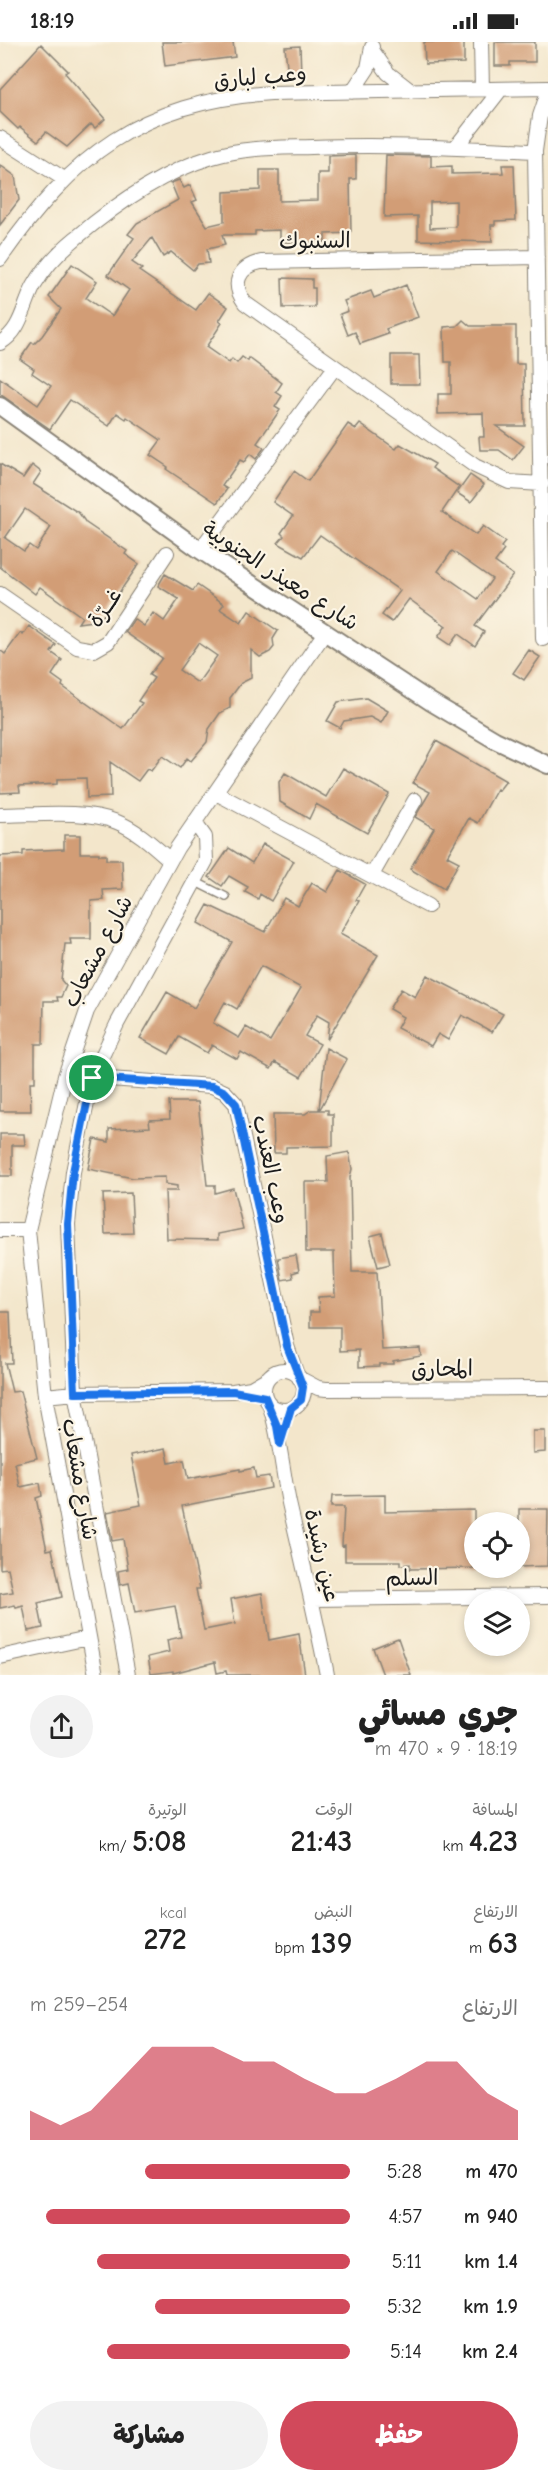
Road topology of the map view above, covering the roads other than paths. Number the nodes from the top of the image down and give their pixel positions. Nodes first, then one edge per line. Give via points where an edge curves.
1 (481, 42) edge
2 (371, 46) edge
3 (482, 89) junction
4 (501, 89) junction
5 (548, 90) edge
6 (411, 91) junction
7 (352, 92) junction
8 (0, 138) edge
9 (455, 148) junction
10 (535, 151) junction
11 (63, 179) junction
12 (537, 257) junction
13 (0, 259) edge
14 (0, 343) edge
15 (335, 367) junction
16 (0, 406) edge
17 (542, 484) junction
18 (200, 550) junction
19 (167, 553) dead end
20 (0, 594) edge
21 (326, 632) junction
22 (543, 639) dead end
23 (548, 765) edge
24 (216, 793) junction
25 (415, 800) dead end
26 (0, 815) edge
27 (195, 823) junction
28 (170, 860) junction
29 (372, 875) junction
30 (196, 882) junction
31 (226, 897) dead end
32 (428, 906) dead end
33 (65, 1076) junction
34 (92, 1078) junction
35 (0, 1230) edge
36 (28, 1230) junction
37 (287, 1346) junction
38 (270, 1376) junction
39 (298, 1376) junction
40 (548, 1388) edge
41 (336, 1390) junction
42 (233, 1391) junction
43 (75, 1393) junction
44 (45, 1396) junction
45 (267, 1400) junction
46 (296, 1404) junction
47 (280, 1444) junction
48 (548, 1596) edge
49 (313, 1599) junction
50 (88, 1638) junction
51 (0, 1656) edge
52 (96, 1675) edge
53 (129, 1675) edge
54 (327, 1675) edge

1 - 3 street
2 - 6 street via 388,73
2 - 7 street via 364,77
3 - 4 street, وعب لبارق
3 - 6 street, وعب لبارق
4 - 5 street, وعب لبارق
4 - 9 street
5 - 10 street
6 - 7 street, وعب لبارق
7 - 11 street, وعب لبارق via 230,96 194,104 123,133
8 - 11 street
9 - 10 street
9 - 14 street via 257,148 188,166 135,194 74,239 43,273 20,321
10 - 12 street
11 - 13 street, وعب لبارق
12 - 15 street, السنبوك via 249,264 237,283 238,294 245,303
12 - 17 street
15 - 17 street, السنبوك via 486,473 509,482
15 - 18 street
16 - 18 street, شارع معيذر الجنوبية
17 - 22 street
18 - 21 street, شارع معيذر الجنوبية
19 - 20 street, غــرّة via 108,642 94,650 77,647
21 - 23 street, شارع معيذر الجنوبية via 431,702 495,740
21 - 24 street, شارع مشعاب
24 - 27 street, شارع مشعاب
24 - 29 street
25 - 29 street
26 - 28 street via 97,816 138,833
27 - 28 street, شارع مشعاب
27 - 30 street, شارع مشعاب via 203,831 207,852
28 - 33 street, شارع مشعاب via 87,1011
29 - 32 street
30 - 31 lane
30 - 34 street, شارع مشعاب via 117,1024
33 - 34 street, وعب العندب
33 - 36 street, شارع مشعاب
34 - 37 street, وعب العندب via 212,1086 236,1104
34 - 43 street, شارع مشعاب via 73,1172 68,1224
35 - 36 street
36 - 44 street, شارع مشعاب
37 - 38 street via 283,1364
37 - 39 street, وعب العندب
38 - 39 street via 285,1370
38 - 42 street via 251,1388
38 - 45 street via 264,1391
39 - 41 street, المحارق via 318,1388
39 - 46 street via 303,1387
40 - 41 street, المحارق
41 - 46 street, المحارق
42 - 43 street
42 - 45 street
43 - 44 street
43 - 53 street, شارع مشعاب
44 - 50 street, شارع مشعاب
45 - 46 street via 275,1408
45 - 47 street, عين رشيدة
46 - 47 street, عين رشيدة
47 - 49 street, عين رشيدة
48 - 49 street, السلم
49 - 54 street, عين رشيدة
50 - 51 street
50 - 52 street, شارع مشعاب

